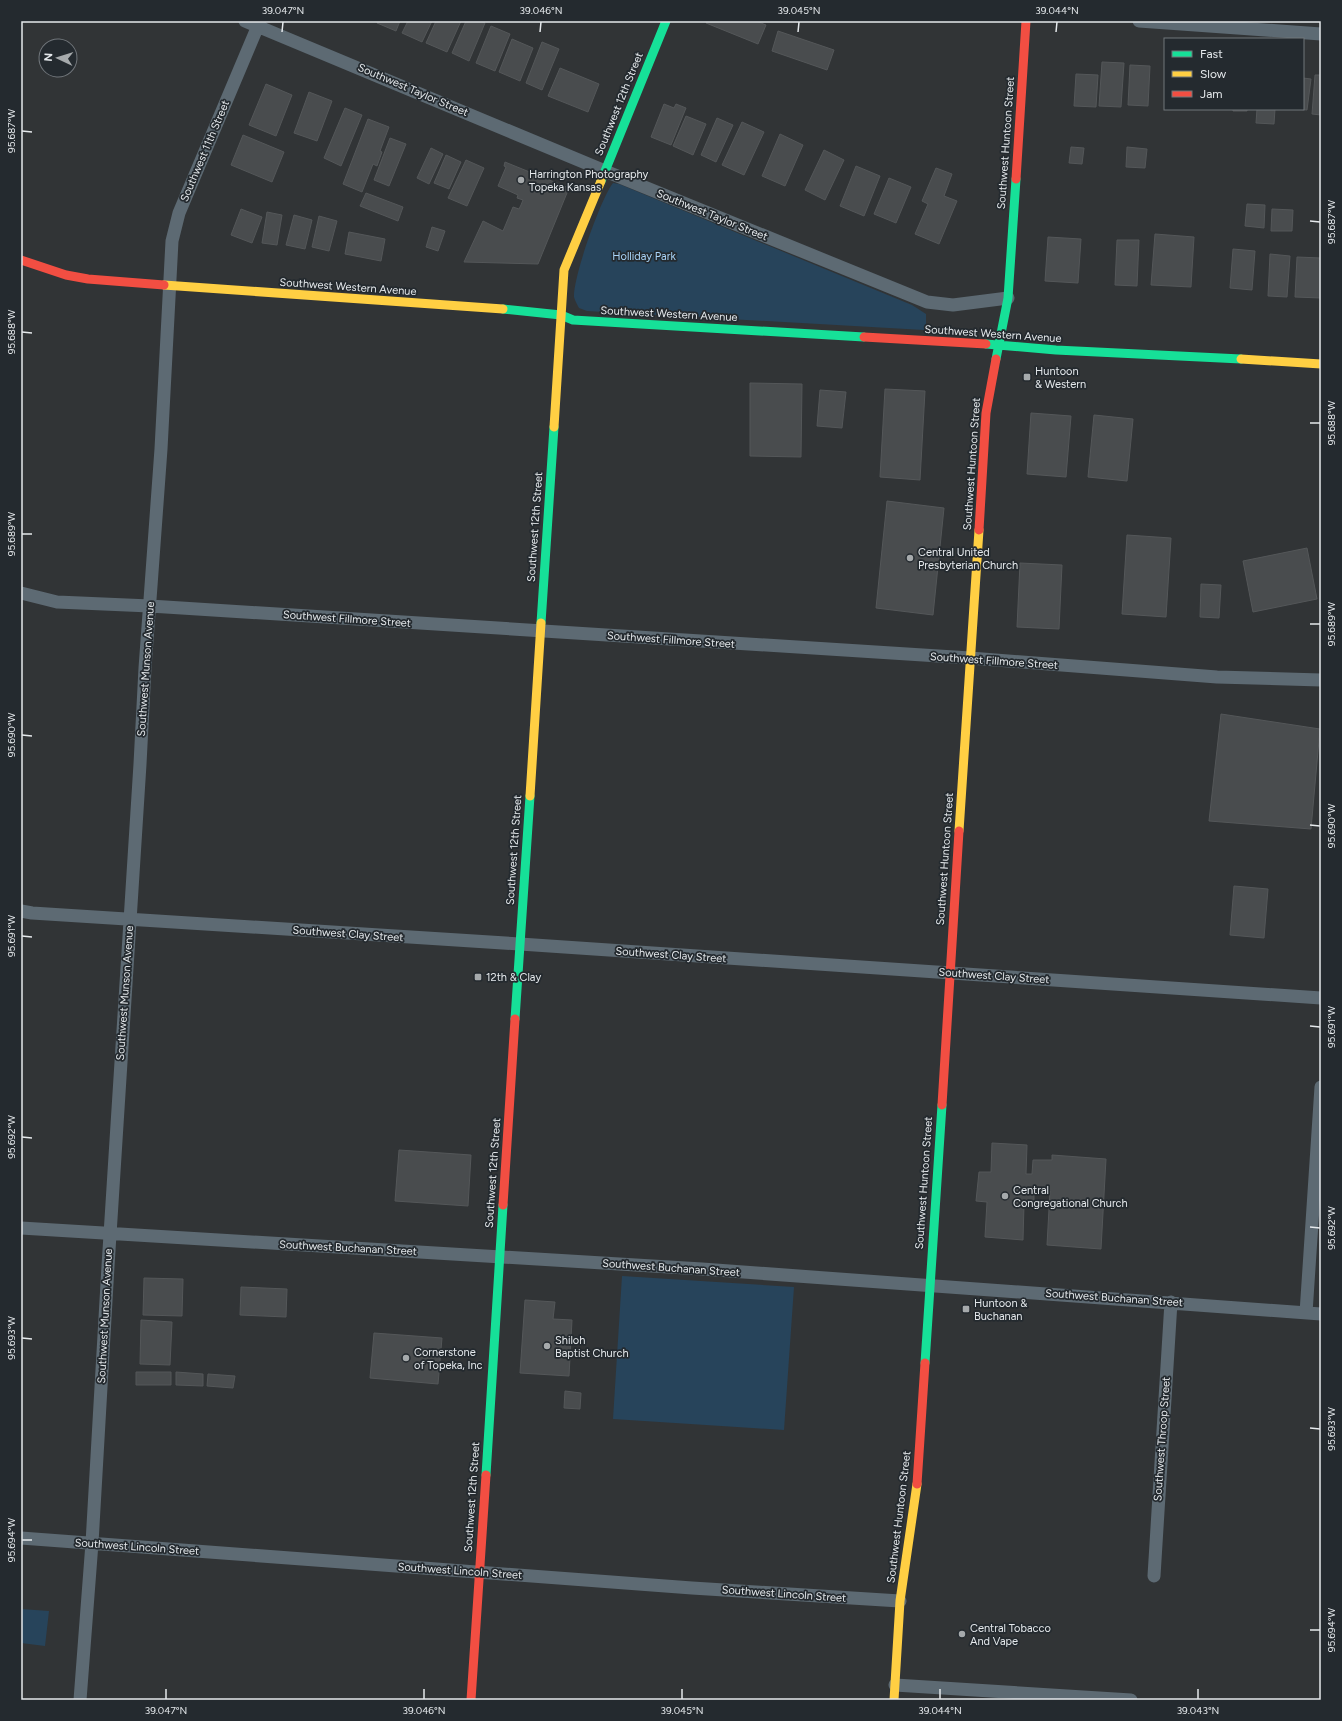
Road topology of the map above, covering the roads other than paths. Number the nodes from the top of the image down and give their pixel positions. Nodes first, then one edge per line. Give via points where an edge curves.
1 (245, 21) edge
2 (666, 21) edge
3 (1026, 21) edge
4 (1139, 21) edge
5 (258, 24) edge
6 (1321, 34) edge
7 (604, 171) junction
8 (21, 260) edge
9 (170, 286) junction
10 (1008, 298) junction
11 (561, 315) junction
12 (999, 345) junction
13 (1321, 364) edge
14 (21, 593) edge
15 (150, 606) junction
16 (541, 632) junction
17 (970, 658) junction
18 (1321, 680) edge
19 (21, 911) edge
20 (130, 920) junction
21 (520, 944) junction
22 (950, 974) junction
23 (1321, 998) edge
24 (1321, 1088) edge
25 (1320, 1131) edge
26 (21, 1228) edge
27 (110, 1233) junction
28 (500, 1258) junction
29 (930, 1285) junction
30 (1171, 1302) junction
31 (1306, 1313) junction
32 (1321, 1314) edge
33 (21, 1538) edge
34 (92, 1543) junction
35 (480, 1572) junction
36 (1154, 1576) dead end
37 (900, 1601) junction
38 (895, 1686) junction
39 (80, 1700) edge
40 (471, 1700) edge
41 (894, 1700) edge
42 (1131, 1700) edge

1 - 5 street, Southwest Taylor Street
2 - 7 main road, Southwest 12th Street
3 - 10 main road, Southwest Huntoon Street
4 - 6 street
5 - 7 street, Southwest Taylor Street
5 - 9 street, Southwest 11th Street via 179,213 172,241
7 - 10 street, Southwest Taylor Street via 927,302 953,305
7 - 11 main road, Southwest 12th Street via 564,270
8 - 9 main road, Southwest Western Avenue via 66,275 88,279
9 - 11 main road, Southwest Western Avenue
9 - 15 street, Southwest Munson Avenue
10 - 12 main road, Southwest Huntoon Street
11 - 12 main road, Southwest Western Avenue via 579,321
11 - 16 main road, Southwest 12th Street
12 - 13 main road, Southwest Western Avenue
12 - 17 main road, Southwest Huntoon Street via 986,413
14 - 15 street, Southwest Fillmore Street via 57,602
15 - 16 street, Southwest Fillmore Street
15 - 20 street, Southwest Munson Avenue
16 - 17 street, Southwest Fillmore Street
16 - 21 main road, Southwest 12th Street
17 - 18 street, Southwest Fillmore Street via 1217,677
17 - 22 main road, Southwest Huntoon Street
19 - 20 street, Southwest Clay Street
20 - 21 street, Southwest Clay Street
20 - 27 street, Southwest Munson Avenue
21 - 22 street, Southwest Clay Street
21 - 28 main road, Southwest 12th Street
22 - 23 street, Southwest Clay Street
22 - 29 main road, Southwest Huntoon Street
24 - 25 street
25 - 31 street
26 - 27 street, Southwest Buchanan Street
27 - 28 street, Southwest Buchanan Street
27 - 34 street, Southwest Munson Avenue
28 - 29 street, Southwest Buchanan Street
28 - 35 main road, Southwest 12th Street
29 - 30 street, Southwest Buchanan Street
29 - 37 main road, Southwest Huntoon Street via 917,1487
30 - 31 street, Southwest Buchanan Street
30 - 36 street, Southwest Throop Street
31 - 32 street, Southwest Buchanan Street
33 - 34 street, Southwest Lincoln Street
34 - 35 street, Southwest Lincoln Street
34 - 39 street, Southwest Munson Avenue
35 - 37 street, Southwest Lincoln Street
35 - 40 main road, Southwest 12th Street
37 - 38 main road, Southwest Huntoon Street
38 - 41 main road, Southwest Huntoon Street
38 - 42 street

